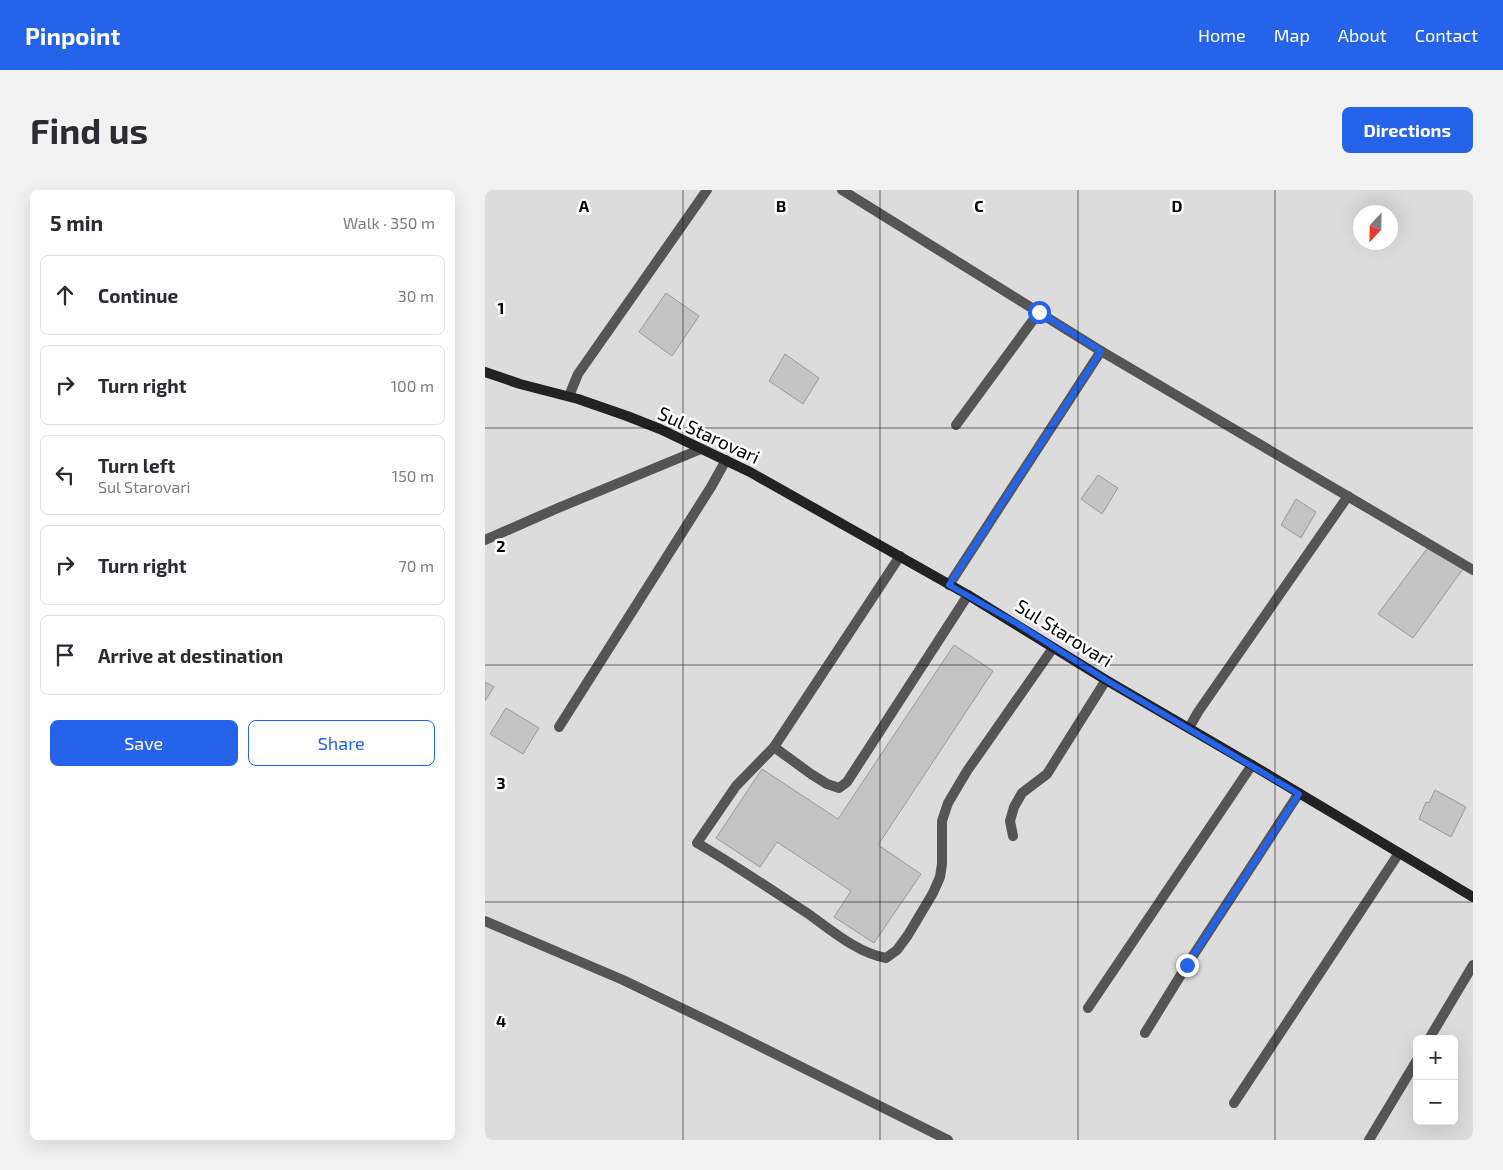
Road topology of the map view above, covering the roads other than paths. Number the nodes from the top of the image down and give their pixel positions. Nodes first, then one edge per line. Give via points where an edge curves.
1 (707, 190) edge
2 (842, 190) edge
3 (1039, 312) junction
4 (1101, 351) junction
5 (485, 372) edge
6 (569, 396) junction
7 (956, 425) dead end
8 (701, 449) junction
9 (726, 460) junction
10 (1348, 496) junction
11 (485, 540) edge
12 (899, 556) junction
13 (1473, 570) edge
14 (949, 585) junction
15 (968, 595) junction
16 (1053, 648) junction
17 (1106, 680) junction
18 (559, 727) dead end
19 (1189, 728) junction
20 (774, 747) junction
21 (1252, 765) junction
22 (1299, 794) junction
23 (1013, 836) dead end
24 (1399, 853) junction
25 (1473, 897) edge
26 (485, 922) edge
27 (1473, 965) edge
28 (1089, 1008) dead end
29 (1145, 1033) dead end
30 (1431, 1035) edge
31 (1413, 1067) edge
32 (1234, 1103) dead end
33 (947, 1140) edge
34 (1369, 1140) edge

1 - 6 street via 578,374
2 - 3 street
3 - 4 street
3 - 7 street
4 - 10 street
4 - 14 street
5 - 6 main road, Sul Starovari
6 - 8 main road, Sul Starovari via 627,416
8 - 9 main road, Sul Starovari
8 - 11 street
9 - 12 main road, Sul Starovari
9 - 18 street
10 - 13 street
10 - 19 street
12 - 14 main road, Sul Starovari
12 - 20 street
14 - 15 main road, Sul Starovari
15 - 16 main road, Sul Starovari
15 - 20 street via 847,782 839,788 827,784
16 - 17 main road, Sul Starovari
16 - 20 street via 967,771 949,803 942,821 942,864 933,893 908,935 886,958 855,946 736,866 697,844 736,786
17 - 19 main road, Sul Starovari
17 - 23 street via 1047,774 1022,793 1013,807 1010,821
19 - 21 main road, Sul Starovari
21 - 22 main road, Sul Starovari
21 - 28 street
22 - 24 main road, Sul Starovari
22 - 29 street
24 - 25 main road, Sul Starovari
24 - 32 street
26 - 33 street via 623,980
27 - 30 street
31 - 34 street

